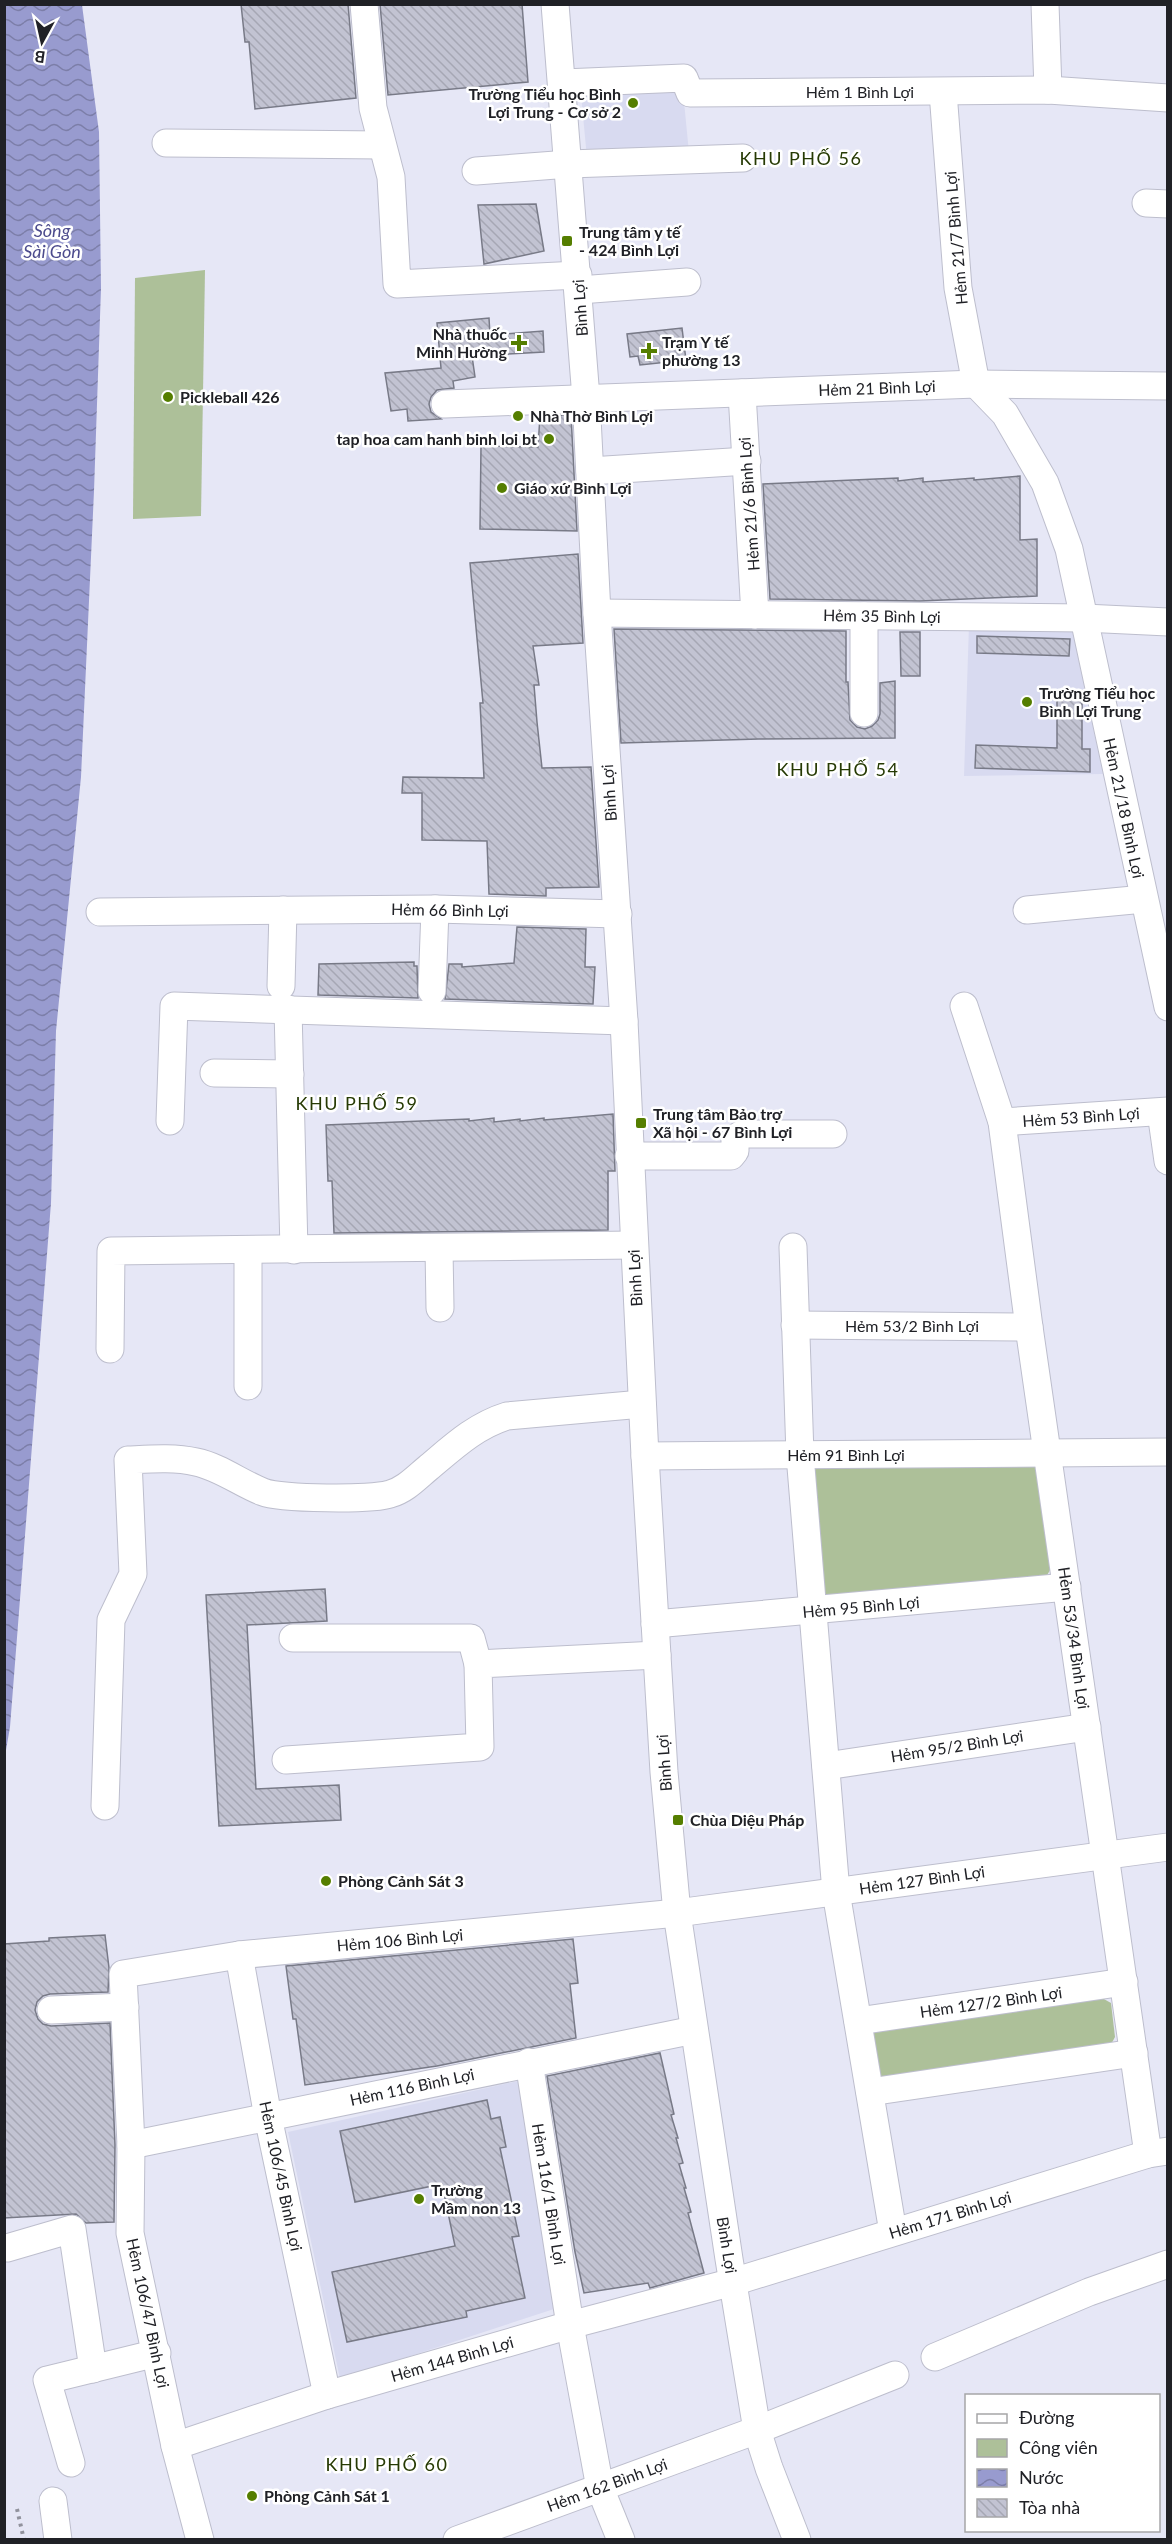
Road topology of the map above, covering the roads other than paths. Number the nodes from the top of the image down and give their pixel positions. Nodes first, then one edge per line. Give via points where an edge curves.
1 (364, 4) edge
2 (555, 4) edge
3 (1045, 4) edge
4 (563, 83) junction
5 (1048, 90) junction
6 (944, 92) junction
7 (1167, 98) edge
8 (166, 143) dead end
9 (382, 145) junction
10 (743, 158) dead end
11 (569, 164) junction
12 (476, 171) dead end
13 (687, 282) dead end
14 (578, 283) junction
15 (976, 384) junction
16 (1167, 386) edge
17 (742, 393) junction
18 (586, 398) junction
19 (445, 404) dead end
20 (747, 461) junction
21 (590, 471) junction
22 (597, 614) junction
23 (755, 615) junction
24 (864, 616) junction
25 (1084, 618) junction
26 (1167, 622) edge
27 (864, 713) dead end
28 (1144, 899) junction
29 (435, 909) junction
30 (1027, 909) dead end
31 (283, 910) junction
32 (100, 912) dead end
33 (618, 914) junction
34 (432, 991) dead end
35 (284, 998) junction
36 (964, 1006) dead end
37 (1167, 1007) edge
38 (624, 1021) junction
39 (214, 1073) dead end
40 (290, 1074) junction
41 (1164, 1112) edge
42 (170, 1121) dead end
43 (1002, 1122) junction
44 (833, 1134) dead end
45 (629, 1156) junction
46 (1167, 1161) edge
47 (634, 1245) junction
48 (793, 1247) dead end
49 (439, 1248) junction
50 (294, 1250) junction
51 (248, 1251) junction
52 (440, 1308) dead end
53 (795, 1325) junction
54 (1029, 1327) junction
55 (110, 1349) dead end
56 (248, 1386) dead end
57 (642, 1404) junction
58 (1167, 1452) edge
59 (1048, 1453) junction
60 (800, 1455) junction
61 (645, 1456) junction
62 (1067, 1587) junction
63 (813, 1612) junction
64 (655, 1624) junction
65 (293, 1638) dead end
66 (657, 1655) junction
67 (478, 1664) junction
68 (1087, 1727) junction
69 (286, 1760) dead end
70 (826, 1766) junction
71 (105, 1806) dead end
72 (1167, 1847) edge
73 (1106, 1855) junction
74 (836, 1892) junction
75 (677, 1913) junction
76 (239, 1955) junction
77 (123, 1974) joint
78 (1124, 1982) junction
79 (125, 2007) junction
80 (51, 2010) dead end
81 (858, 2021) junction
82 (694, 2030) junction
83 (1134, 2053) junction
84 (529, 2062) junction
85 (870, 2092) junction
86 (268, 2117) junction
87 (131, 2145) junction
88 (1158, 2153) edge
89 (893, 2232) junction
90 (7, 2248) dead end
91 (1167, 2264) edge
92 (733, 2282) junction
93 (570, 2325) junction
94 (157, 2354) junction
95 (935, 2357) dead end
96 (93, 2369) junction
97 (895, 2375) dead end
98 (327, 2395) junction
99 (757, 2430) junction
100 (175, 2446) junction
101 (71, 2463) dead end
102 (600, 2488) junction
103 (53, 2501) dead end
104 (58, 2540) edge
105 (200, 2540) edge
106 (457, 2540) edge
107 (621, 2540) edge
108 (797, 2540) edge

1 - 9 street via 373,108
2 - 4 street, Bình Lợi
3 - 5 street
4 - 6 street, Hẻm 1 Bình Lợi via 684,78 690,93
4 - 11 street, Bình Lợi
5 - 6 street, Hẻm 1 Bình Lợi
5 - 7 street, Hẻm 1 Bình Lợi
6 - 15 street, Hẻm 21/7 Bình Lợi via 958,288
8 - 9 street
9 - 14 street via 391,177 397,284
10 - 11 street
11 - 12 street
11 - 14 street, Bình Lợi
13 - 14 street
14 - 18 street, Bình Lợi
15 - 16 street, Hẻm 21 Bình Lợi
15 - 17 street, Hẻm 21 Bình Lợi
15 - 25 street, Hẻm 21/18 Bình Lợi via 1005,414 1045,483 1069,549
17 - 18 street, Hẻm 21 Bình Lợi
17 - 20 street, Hẻm 21/6 Bình Lợi
18 - 19 street, Hẻm 21 Bình Lợi
18 - 21 street, Bình Lợi
20 - 21 street
20 - 23 street, Hẻm 21/6 Bình Lợi
21 - 22 street, Bình Lợi
22 - 23 street, Hẻm 35 Bình Lợi
22 - 33 street, Bình Lợi
23 - 24 street, Hẻm 35 Bình Lợi
24 - 25 street, Hẻm 35 Bình Lợi
24 - 27 street
25 - 26 street, Hẻm 35 Bình Lợi
25 - 28 street, Hẻm 21/18 Bình Lợi
28 - 30 street
28 - 37 street, Hẻm 21/18 Bình Lợi
29 - 31 street, Hẻm 66 Bình Lợi
29 - 33 street, Hẻm 66 Bình Lợi
29 - 34 street
31 - 32 street, Hẻm 66 Bình Lợi
31 - 35 street
33 - 38 street, Bình Lợi
35 - 38 street
35 - 40 street
35 - 42 street via 174,1006
36 - 43 street, Hẻm 53/34 Bình Lợi
38 - 45 street, Bình Lợi
39 - 40 street
40 - 50 street
41 - 43 street, Hẻm 53 Bình Lợi
41 - 46 street
43 - 54 street, Hẻm 53/34 Bình Lợi
44 - 45 street via 742,1134 735,1138 731,1156
45 - 47 street, Bình Lợi
47 - 49 street
47 - 57 street, Bình Lợi
48 - 53 street
49 - 50 street
49 - 52 street
50 - 51 street
51 - 55 street via 111,1251
51 - 56 street
53 - 54 street, Hẻm 53/2 Bình Lợi
53 - 60 street
54 - 59 street, Hẻm 53/34 Bình Lợi
57 - 61 street, Bình Lợi
57 - 71 street via 507,1416 487,1422 405,1487 389,1495 286,1498 266,1494 194,1461 128,1460 133,1574 111,1620
58 - 59 street, Hẻm 91 Bình Lợi
59 - 60 street, Hẻm 91 Bình Lợi
59 - 62 street, Hẻm 53/34 Bình Lợi
60 - 61 street, Hẻm 91 Bình Lợi
60 - 63 street
61 - 64 street, Bình Lợi
62 - 63 street, Hẻm 95 Bình Lợi
62 - 68 street, Hẻm 53/34 Bình Lợi
63 - 64 street, Hẻm 95 Bình Lợi
63 - 70 street
64 - 66 street, Bình Lợi
65 - 67 street via 471,1638
66 - 67 street
66 - 75 street, Bình Lợi
67 - 69 street via 480,1747
68 - 70 street, Hẻm 95/2 Bình Lợi
68 - 73 street, Hẻm 53/34 Bình Lợi
70 - 74 street
72 - 73 street, Hẻm 127 Bình Lợi
73 - 74 street, Hẻm 127 Bình Lợi
73 - 78 street, Hẻm 53/34 Bình Lợi
74 - 75 street, Hẻm 127 Bình Lợi
74 - 81 street
75 - 76 street, Hẻm 106 Bình Lợi
75 - 82 street, Bình Lợi
76 - 77 street, Hẻm 106 Bình Lợi
76 - 86 street, Hẻm 106/45 Bình Lợi
77 - 79 street, Hẻm 106/47 Bình Lợi
78 - 81 street, Hẻm 127/2 Bình Lợi
78 - 83 street, Hẻm 53/34 Bình Lợi
79 - 80 street
79 - 87 street, Hẻm 106/47 Bình Lợi
81 - 85 street
82 - 84 street, Hẻm 116 Bình Lợi
82 - 92 street, Bình Lợi
83 - 85 street
83 - 88 street, Hẻm 53/34 Bình Lợi
84 - 86 street, Hẻm 116 Bình Lợi
84 - 93 street, Hẻm 116/1 Bình Lợi
85 - 89 street
86 - 87 street, Hẻm 116 Bình Lợi
86 - 98 street, Hẻm 106/45 Bình Lợi
87 - 94 street, Hẻm 106/47 Bình Lợi via 130,2233
88 - 89 street, Hẻm 171 Bình Lợi
89 - 92 street, Hẻm 171 Bình Lợi
90 - 96 street via 72,2229
91 - 95 street via 1089,2292
92 - 93 street, Hẻm 144 Bình Lợi
92 - 99 street, Bình Lợi
93 - 98 street, Hẻm 144 Bình Lợi
93 - 102 street, Hẻm 116/1 Bình Lợi
94 - 96 street
94 - 100 street, Hẻm 106/47 Bình Lợi
96 - 101 street via 47,2380
97 - 99 street, Hẻm 162 Bình Lợi
98 - 100 street, Hẻm 144 Bình Lợi
99 - 102 street, Hẻm 162 Bình Lợi
99 - 108 street, Bình Lợi
100 - 105 street, Hẻm 106/47 Bình Lợi
102 - 106 street, Hẻm 162 Bình Lợi
102 - 107 street, Hẻm 116/1 Bình Lợi
103 - 104 street

